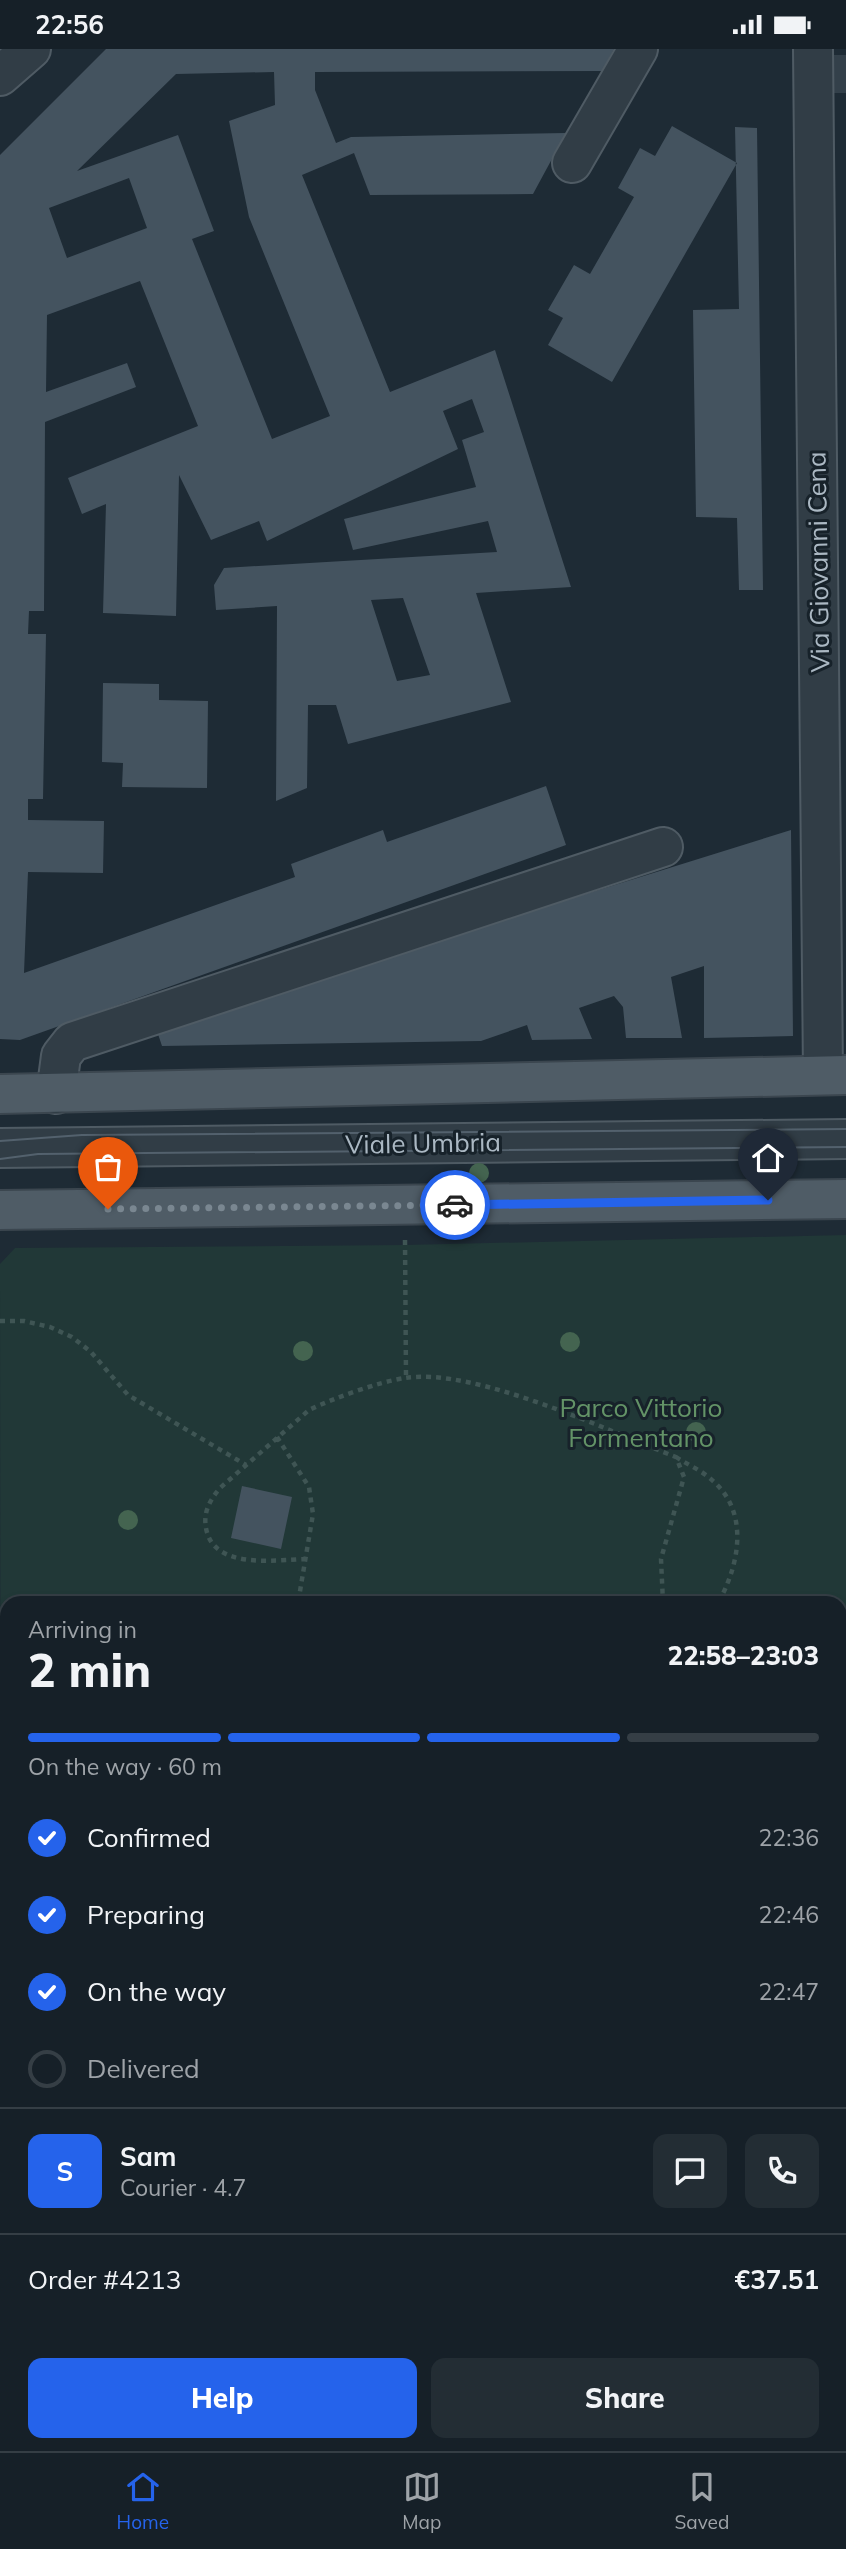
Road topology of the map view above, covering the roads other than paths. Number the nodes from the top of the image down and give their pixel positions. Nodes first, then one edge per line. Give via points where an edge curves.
1 (638, 49) edge
2 (813, 49) edge
3 (572, 163) dead end
4 (663, 847) dead end
5 (834, 1075) edge
6 (0, 1094) edge
7 (55, 1094) junction
8 (846, 1139) edge
9 (0, 1147) edge
10 (846, 1199) edge
11 (0, 1210) edge

1 - 3 street
2 - 5 street, Via Giovanni Cena
4 - 7 street via 72,1042 61,1056
5 - 7 main road
6 - 7 main road
8 - 9 street, Viale Umbria
10 - 11 main road

